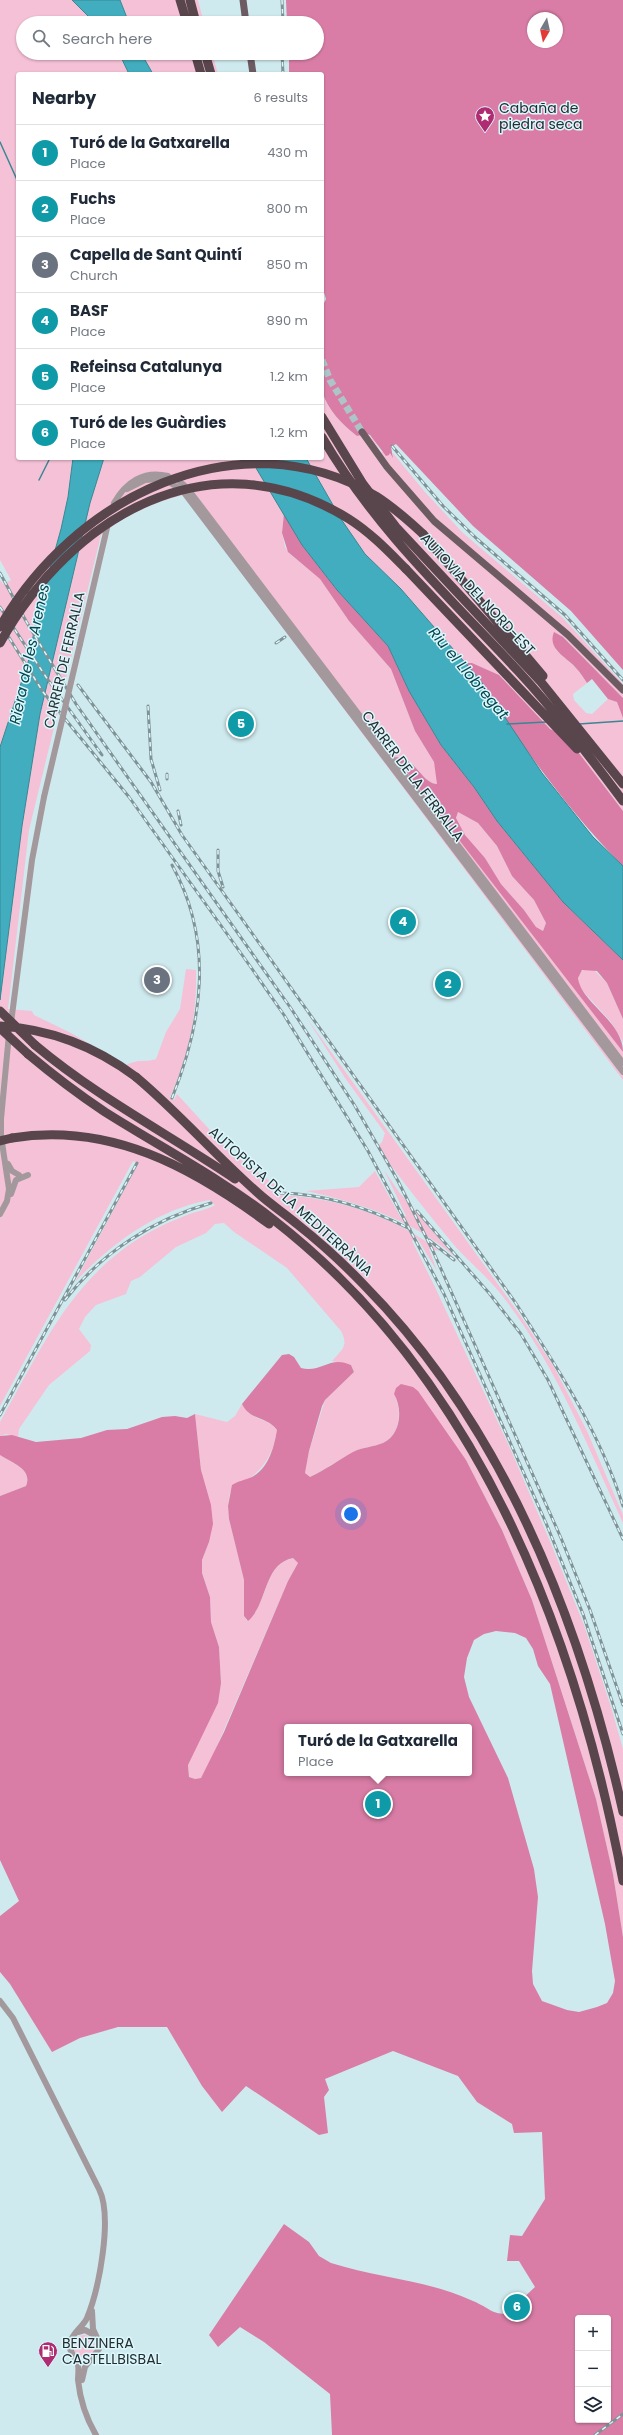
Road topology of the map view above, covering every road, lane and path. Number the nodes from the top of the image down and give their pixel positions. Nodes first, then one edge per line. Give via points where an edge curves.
1 (180, 0) edge
2 (190, 0) edge
3 (243, 0) edge
4 (185, 16) edge
5 (194, 16) edge
6 (245, 16) edge
7 (197, 60) edge
8 (207, 60) edge
9 (251, 60) edge
10 (200, 72) edge
11 (210, 72) edge
12 (253, 72) edge
13 (324, 420) edge
14 (362, 432) tunnel mouth
15 (324, 440) edge
16 (168, 476) dead end
17 (160, 479) dead end
18 (118, 497) junction
19 (114, 503) dead end
20 (107, 528) dead end
21 (0, 627) edge
22 (0, 643) edge
23 (623, 690) edge
24 (572, 715) junction
25 (606, 779) junction
26 (623, 784) edge
27 (623, 801) edge
28 (0, 1011) edge
29 (0, 1027) edge
30 (623, 1063) edge
31 (623, 1072) edge
32 (0, 1141) edge
33 (4, 1156) junction
34 (19, 1175) junction
35 (9, 1180) junction
36 (260, 1195) junction
37 (5, 1207) junction
38 (0, 1214) edge
39 (415, 1366) junction
40 (623, 1812) edge
41 (623, 1881) edge
42 (0, 2001) edge
43 (92, 2303) junction
44 (76, 2333) junction
45 (96, 2336) junction
46 (76, 2358) junction
47 (92, 2358) junction
48 (81, 2394) junction
49 (96, 2435) edge

1 - 4 highway
2 - 5 highway
3 - 6 main road
7 - 10 highway
8 - 11 highway
9 - 12 main road
13 - 24 highway, AUTOVIA DEL NORD-EST via 346,459 396,527
14 - 23 main road via 392,473 434,521 568,635
15 - 25 highway, AUTOVIA DEL NORD-EST via 353,486 393,538 520,673
16 - 18 street via 154,474 137,479 126,485
17 - 18 street via 139,482
18 - 19 street
20 - 33 street, CARRER DE FERRALLA, bridge via 44,797 32,860 3,1084 1,1131
21 - 24 highway, bridge via 36,575 60,550 94,522 143,492 179,476 203,470 257,464 282,466 317,472 354,485 376,497 423,534
22 - 25 highway, bridge via 40,583 63,559 90,535 143,503 170,493 218,485 254,486 292,494 317,502 360,527 406,568
24 - 26 highway
25 - 27 highway, AUTOVIA DEL NORD-EST
28 - 36 highway, bridge via 35,1045 102,1097
29 - 36 highway, AUTOPISTA DE LA MEDITERRÀNIA, bridge via 34,1030 71,1040 109,1059 136,1077
29 - 39 highway, bridge via 28,1054 87,1100 221,1182 276,1222 359,1297 394,1336
30 - 31 street, CARRER DE LA FERRALLA via 188,494
32 - 39 highway, AUTOPISTA DE LA MEDITERRÀNIA, bridge via 60,1135 108,1140 142,1150 191,1173 247,1209 302,1250 353,1298
33 - 34 street via 11,1170
33 - 35 street
34 - 35 street
34 - 37 street via 28,1175 16,1180
35 - 37 street
36 - 40 highway, AUTOPISTA DE LA MEDITERRÀNIA via 331,1252 366,1287 432,1364 486,1446 526,1522 563,1610 593,1700
37 - 38 street
39 - 41 highway via 462,1432 505,1510 546,1604 575,1688 603,1786
42 - 43 street via 13,2018 104,2200 106,2228
43 - 44 street via 85,2324
43 - 45 street via 92,2320
44 - 45 street via 85,2330
44 - 46 street via 69,2345
45 - 47 street via 100,2342 99,2349
46 - 47 street via 84,2361
46 - 48 street
47 - 48 street via 84,2370
48 - 49 street via 85,2413

